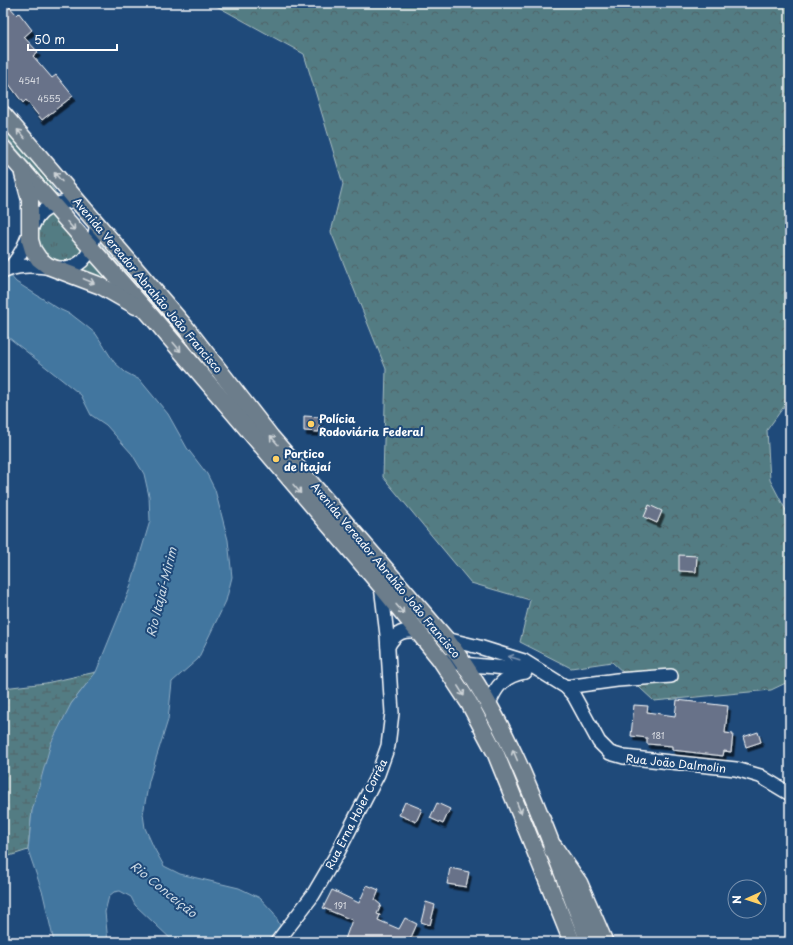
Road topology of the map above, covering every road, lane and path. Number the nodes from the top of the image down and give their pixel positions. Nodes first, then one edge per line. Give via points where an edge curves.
1 (3, 114) edge
2 (3, 148) edge
3 (21, 168) junction
4 (78, 200) junction
5 (52, 205) junction
6 (97, 222) junction
7 (29, 233) junction
8 (91, 247) junction
9 (53, 268) junction
10 (7, 270) edge
11 (152, 317) junction
12 (381, 586) junction
13 (420, 632) junction
14 (446, 639) junction
15 (388, 646) junction
16 (440, 659) junction
17 (465, 664) junction
18 (525, 672) junction
19 (548, 676) junction
20 (671, 676) dead end
21 (566, 687) junction
22 (489, 704) junction
23 (790, 794) edge
24 (553, 848) joint
25 (580, 922) junction
26 (280, 937) edge
27 (572, 942) edge
28 (589, 942) edge
29 (602, 942) edge

4 -> 1 main road, Avenida Vereador Abrahão João Francisco
2 - 3 main road, Avenida Vereador Abrahão João Francisco
3 - 5 main road, Avenida Vereador Abrahão João Francisco
3 - 7 main road via 30,200
4 - 5 street
4 - 6 main road, Avenida Vereador Abrahão João Francisco
5 - 7 street via 36,218
5 -> 8 main road, Avenida Vereador Abrahão João Francisco
6 - 8 street
14 -> 6 main road, Avenida Vereador Abrahão João Francisco via 271,437 207,352
7 - 9 main road via 36,255 43,263
7 - 10 street via 21,254
8 - 9 street via 76,265 64,269
8 - 11 main road, Avenida Vereador Abrahão João Francisco
9 - 10 street via 30,266
9 -> 11 main road via 106,289
11 -> 12 main road, Avenida Vereador Abrahão João Francisco
12 -> 13 main road, Avenida Vereador Abrahão João Francisco
12 - 15 street, Rua Erna Hoier Corrêa
13 - 15 street via 404,631 397,634
13 - 16 main road, Avenida Vereador Abrahão João Francisco
14 - 17 main road, Avenida Vereador Abrahão João Francisco
19 -> 14 street, Rua João Dalmolin via 524,661
15 - 26 street, Rua Erna Hoier Corrêa via 391,724 386,754 356,819 313,895
16 - 17 street, Rua João Dalmolin
16 -> 25 main road, Avenida Vereador Abrahão João Francisco via 469,703
17 - 18 street, Rua João Dalmolin
17 - 22 main road, Avenida Vereador Abrahão João Francisco
18 - 19 street, Rua João Dalmolin
18 - 22 street, Rua João Dalmolin via 502,681 495,689
19 - 21 street, Rua João Dalmolin
20 - 21 street
21 - 23 street, Rua João Dalmolin via 574,696 599,742 610,753 624,757 736,769 760,776
24 -> 22 main road, Avenida Vereador Abrahão João Francisco via 513,749
24 - 25 highway via 578,884
25 - 27 main road, Avenida Vereador Abrahão João Francisco
25 - 28 main road, Avenida Vereador Abrahão João Francisco
25 - 29 highway

